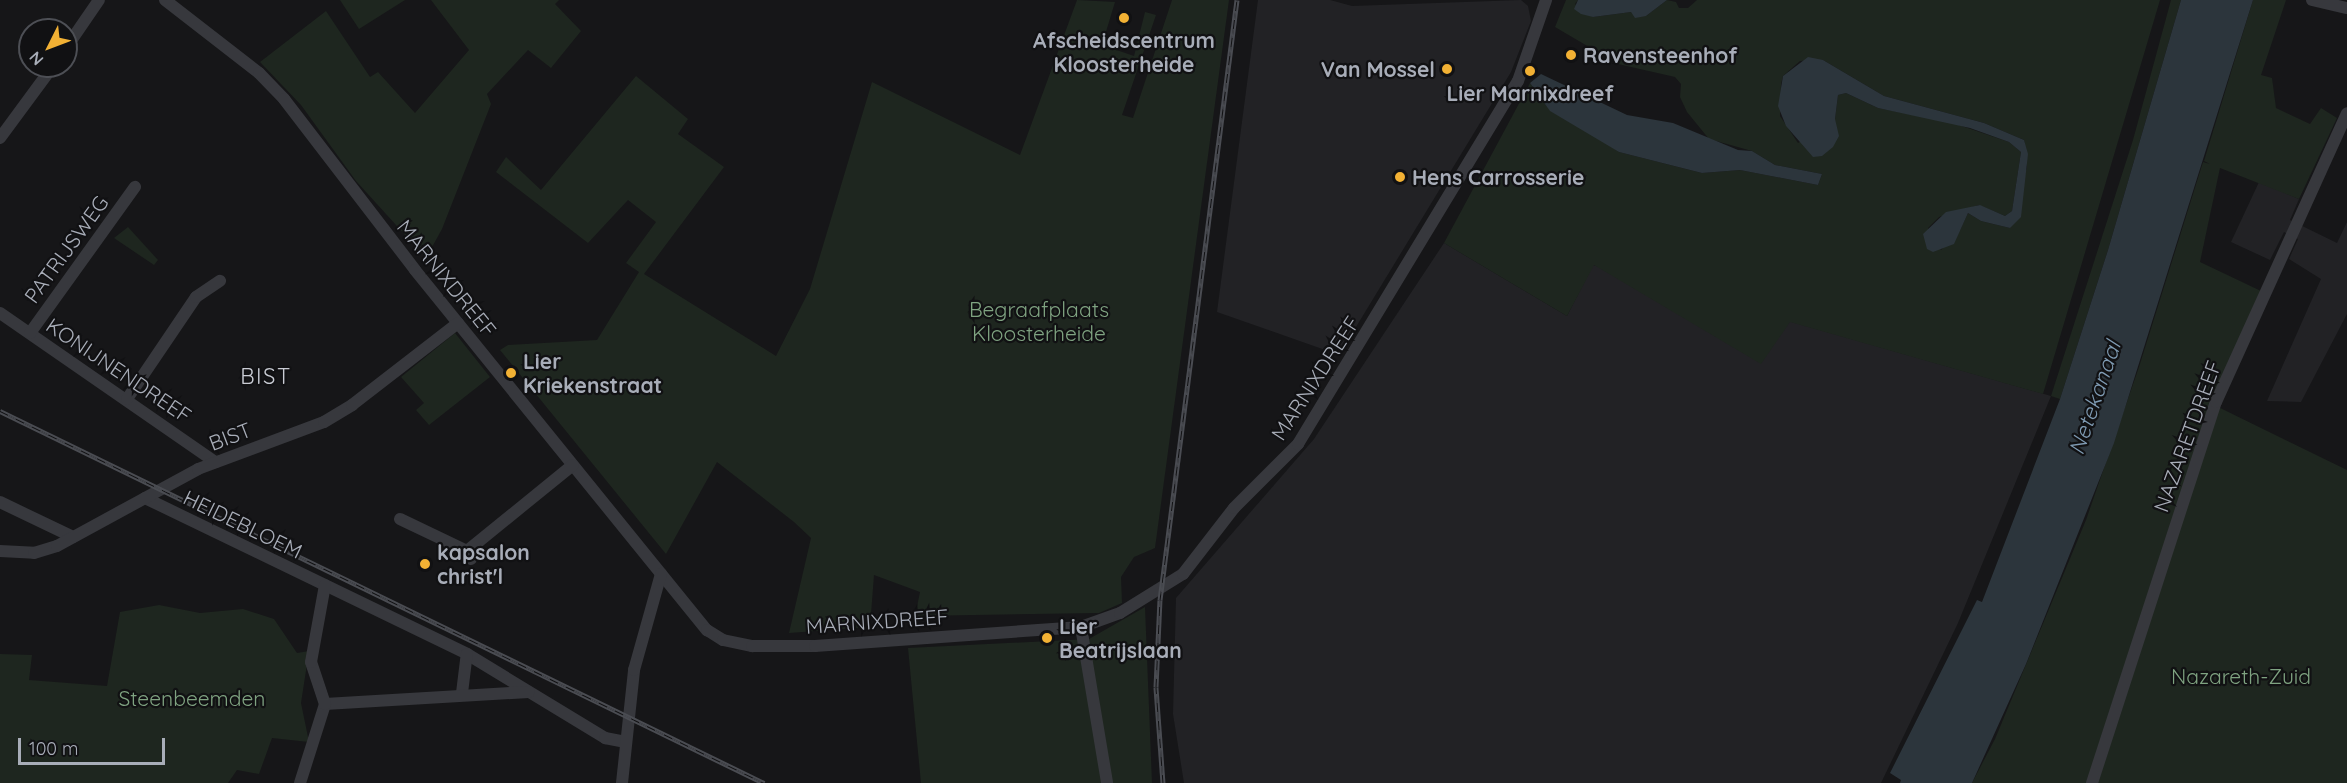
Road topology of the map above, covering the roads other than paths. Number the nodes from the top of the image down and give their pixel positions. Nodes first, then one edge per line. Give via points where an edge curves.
1 (99, 0) edge
2 (1546, 0) edge
3 (2312, 0) edge
4 (167, 2) edge
5 (2347, 8) edge
6 (78, 31) edge
7 (44, 78) edge
8 (2347, 113) edge
9 (0, 138) edge
10 (135, 187) dead end
11 (220, 280) dead end
12 (0, 313) edge
13 (458, 323) junction
14 (30, 333) junction
15 (127, 399) junction
16 (216, 462) junction
17 (573, 465) junction
18 (145, 498) junction
19 (0, 502) edge
20 (400, 519) dead end
21 (73, 537) junction
22 (0, 551) edge
23 (661, 574) junction
24 (325, 585) junction
25 (1081, 627) junction
26 (467, 654) junction
27 (530, 692) junction
28 (462, 693) junction
29 (325, 704) junction
30 (626, 742) junction
31 (300, 783) edge
32 (622, 783) edge
33 (1107, 783) edge
34 (2092, 783) edge

1 - 6 street
2 - 25 street, MARNIXDREEF via 1518,81 1298,444 1234,508 1183,574 1120,613
3 - 5 street
4 - 13 street, MARNIXDREEF via 246,62 276,91
7 - 9 street
8 - 34 street, NAZARETDREEF via 2216,402
10 - 14 street, PATRIJSWEG
11 - 15 street via 196,297
12 - 14 street, KONIJNENDREEF
13 - 16 street, BIST via 343,412
13 - 17 street, MARNIXDREEF
14 - 15 street, KONIJNENDREEF
15 - 16 street, KONIJNENDREEF
16 - 18 street, BIST
17 - 20 street via 469,555
17 - 23 street, MARNIXDREEF
18 - 21 street, BIST
18 - 24 street, HEIDEBLOEM
19 - 21 street
21 - 22 street, BIST via 34,553
23 - 25 street, MARNIXDREEF via 707,630 737,645 815,646
23 - 30 street via 634,670
24 - 26 street, HEIDEBLOEM
24 - 29 street via 311,662
25 - 33 street
26 - 27 street, HEIDEBLOEM
26 - 28 street
27 - 28 street
27 - 30 street, HEIDEBLOEM via 605,738
28 - 29 street
29 - 31 street
30 - 32 street

